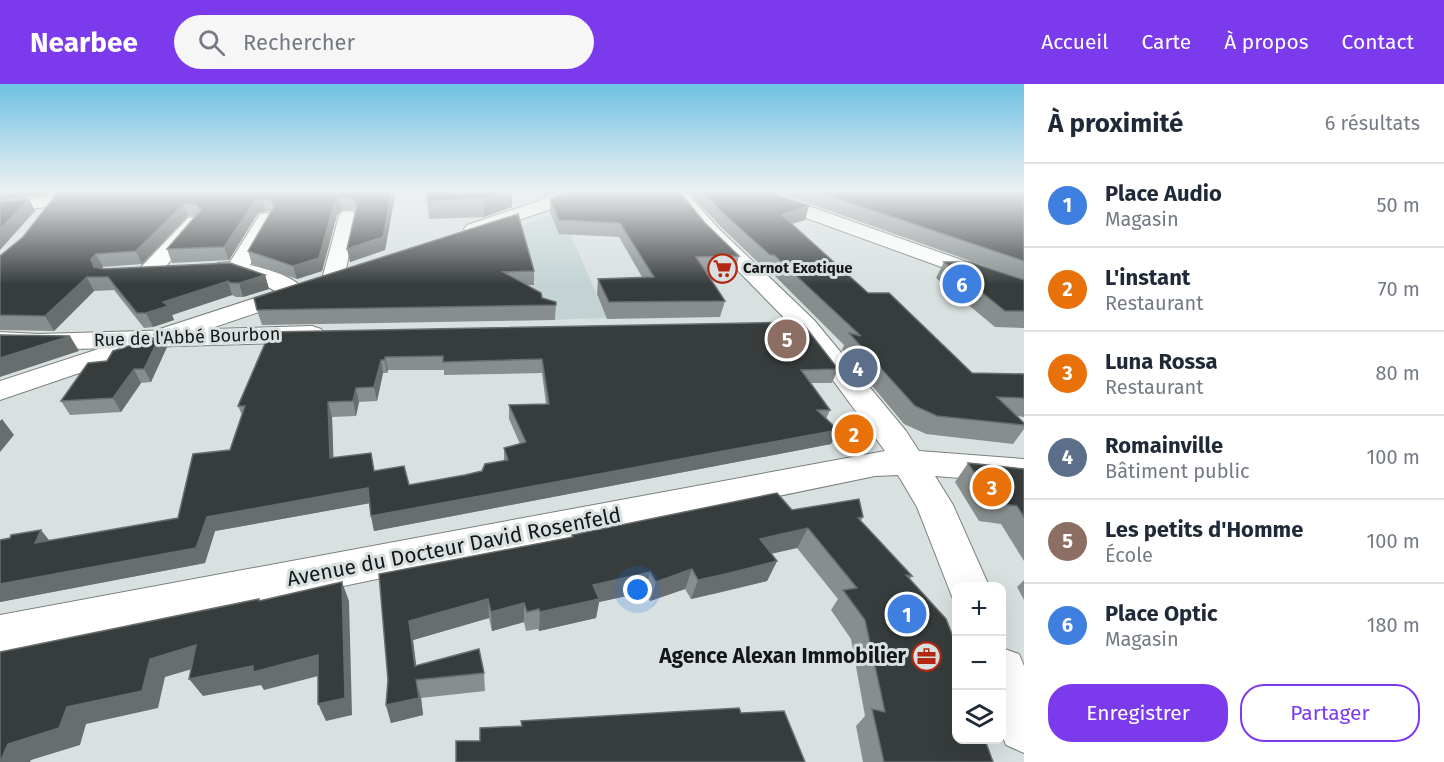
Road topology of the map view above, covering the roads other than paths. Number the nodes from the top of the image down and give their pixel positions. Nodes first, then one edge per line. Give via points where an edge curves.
1 (194, 222) edge
2 (264, 222) edge
3 (348, 222) edge
4 (497, 222) edge
5 (702, 222) edge
6 (834, 222) edge
7 (458, 235) edge
8 (237, 268) junction
9 (204, 270) edge
10 (182, 271) edge
11 (343, 275) joint
12 (1024, 290) edge
13 (295, 292) junction
14 (805, 325) junction
15 (767, 326) edge
16 (340, 333) edge
17 (156, 337) junction
18 (0, 340) edge
19 (0, 391) edge
20 (909, 462) junction
21 (1024, 471) edge
22 (966, 582) edge
23 (0, 636) edge
24 (1006, 681) edge
25 (1024, 727) edge

1 - 10 street via 140,273
2 - 8 street
3 - 11 street
4 - 7 street
5 - 14 street
6 - 12 street
8 - 9 street
8 - 13 street via 285,284
11 - 13 street
13 - 17 street
14 - 15 street
14 - 20 street
16 - 17 street, Rue de l'Abbé Bourbon
17 - 18 street, Rue de l'Abbé Bourbon
17 - 19 street
20 - 21 street, Avenue du Docteur David Rosenfeld
20 - 22 street via 935,505
20 - 23 street, Avenue du Docteur David Rosenfeld via 875,464
24 - 25 street

